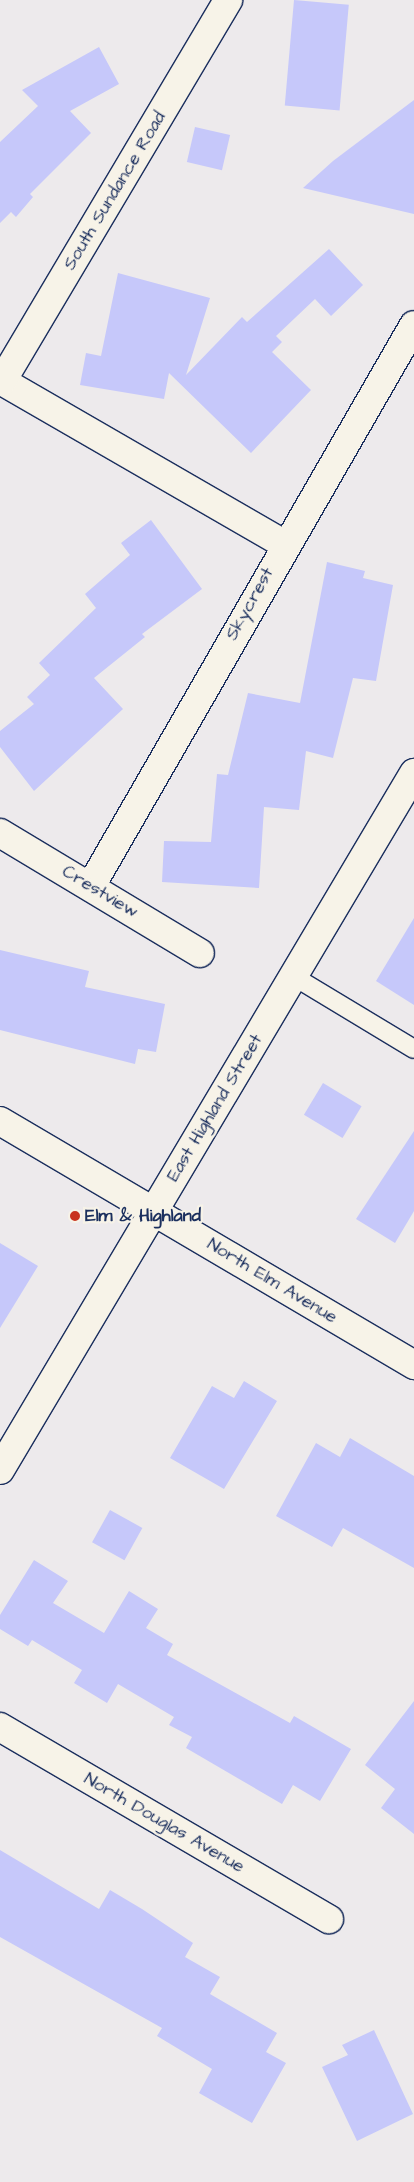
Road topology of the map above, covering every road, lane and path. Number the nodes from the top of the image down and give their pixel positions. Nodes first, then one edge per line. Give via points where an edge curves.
1 (228, 0) edge
2 (414, 325) edge
3 (1, 381) edge
4 (284, 544) junction
5 (414, 772) edge
6 (0, 833) edge
7 (91, 886) junction
8 (200, 953) dead end
9 (293, 976) junction
10 (414, 1049) edge
11 (0, 1121) edge
12 (154, 1211) junction
13 (414, 1364) edge
14 (0, 1470) edge
15 (0, 1726) edge
16 (329, 1919) dead end

1 - 3 street, South Sundance Road
2 - 4 street, Skycrest
3 - 4 street
4 - 7 street, Skycrest
5 - 9 street, East Highland Street
6 - 7 street, Crestview
7 - 8 street, Crestview
9 - 10 lane
9 - 12 street, East Highland Street
11 - 12 street, North Elm Avenue
12 - 13 street, North Elm Avenue
12 - 14 street, East Highland Street
15 - 16 street, North Douglas Avenue

